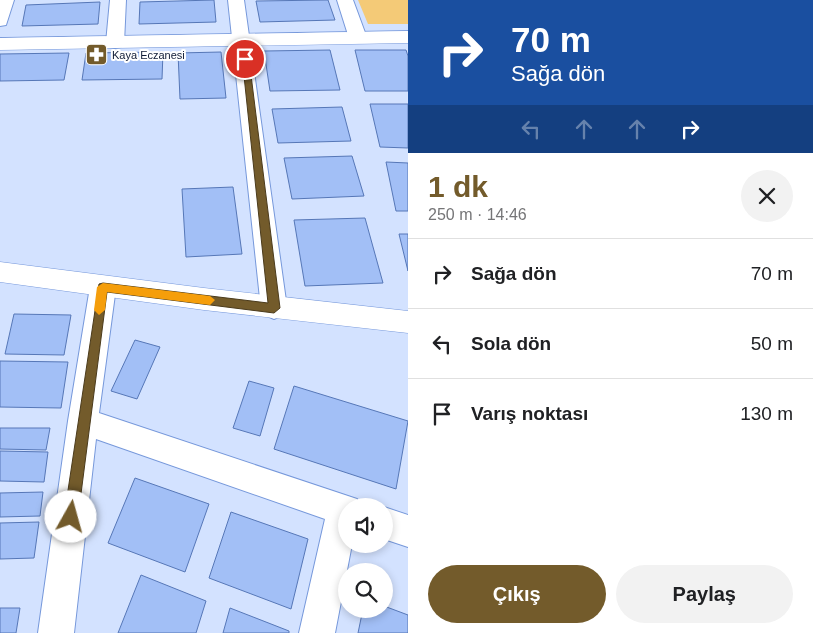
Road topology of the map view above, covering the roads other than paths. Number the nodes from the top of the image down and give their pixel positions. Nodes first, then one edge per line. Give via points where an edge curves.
1 (6, 0) edge
2 (118, 0) edge
3 (236, 0) edge
4 (345, 0) edge
5 (0, 21) edge
6 (408, 37) edge
7 (358, 38) junction
8 (243, 40) junction
9 (115, 43) junction
10 (0, 44) edge
11 (0, 272) edge
12 (103, 287) junction
13 (274, 308) junction
14 (408, 322) edge
15 (83, 421) junction
16 (338, 507) edge
17 (393, 526) edge
18 (408, 531) edge
19 (338, 537) edge
20 (56, 633) edge
21 (317, 633) edge

1 - 5 street
2 - 9 street
3 - 8 street
4 - 7 street
6 - 7 street
7 - 8 street
8 - 9 street
8 - 13 street
9 - 10 street
11 - 12 street
12 - 13 street
12 - 15 street
13 - 14 street
15 - 16 street
15 - 20 street
17 - 18 street
19 - 21 street

